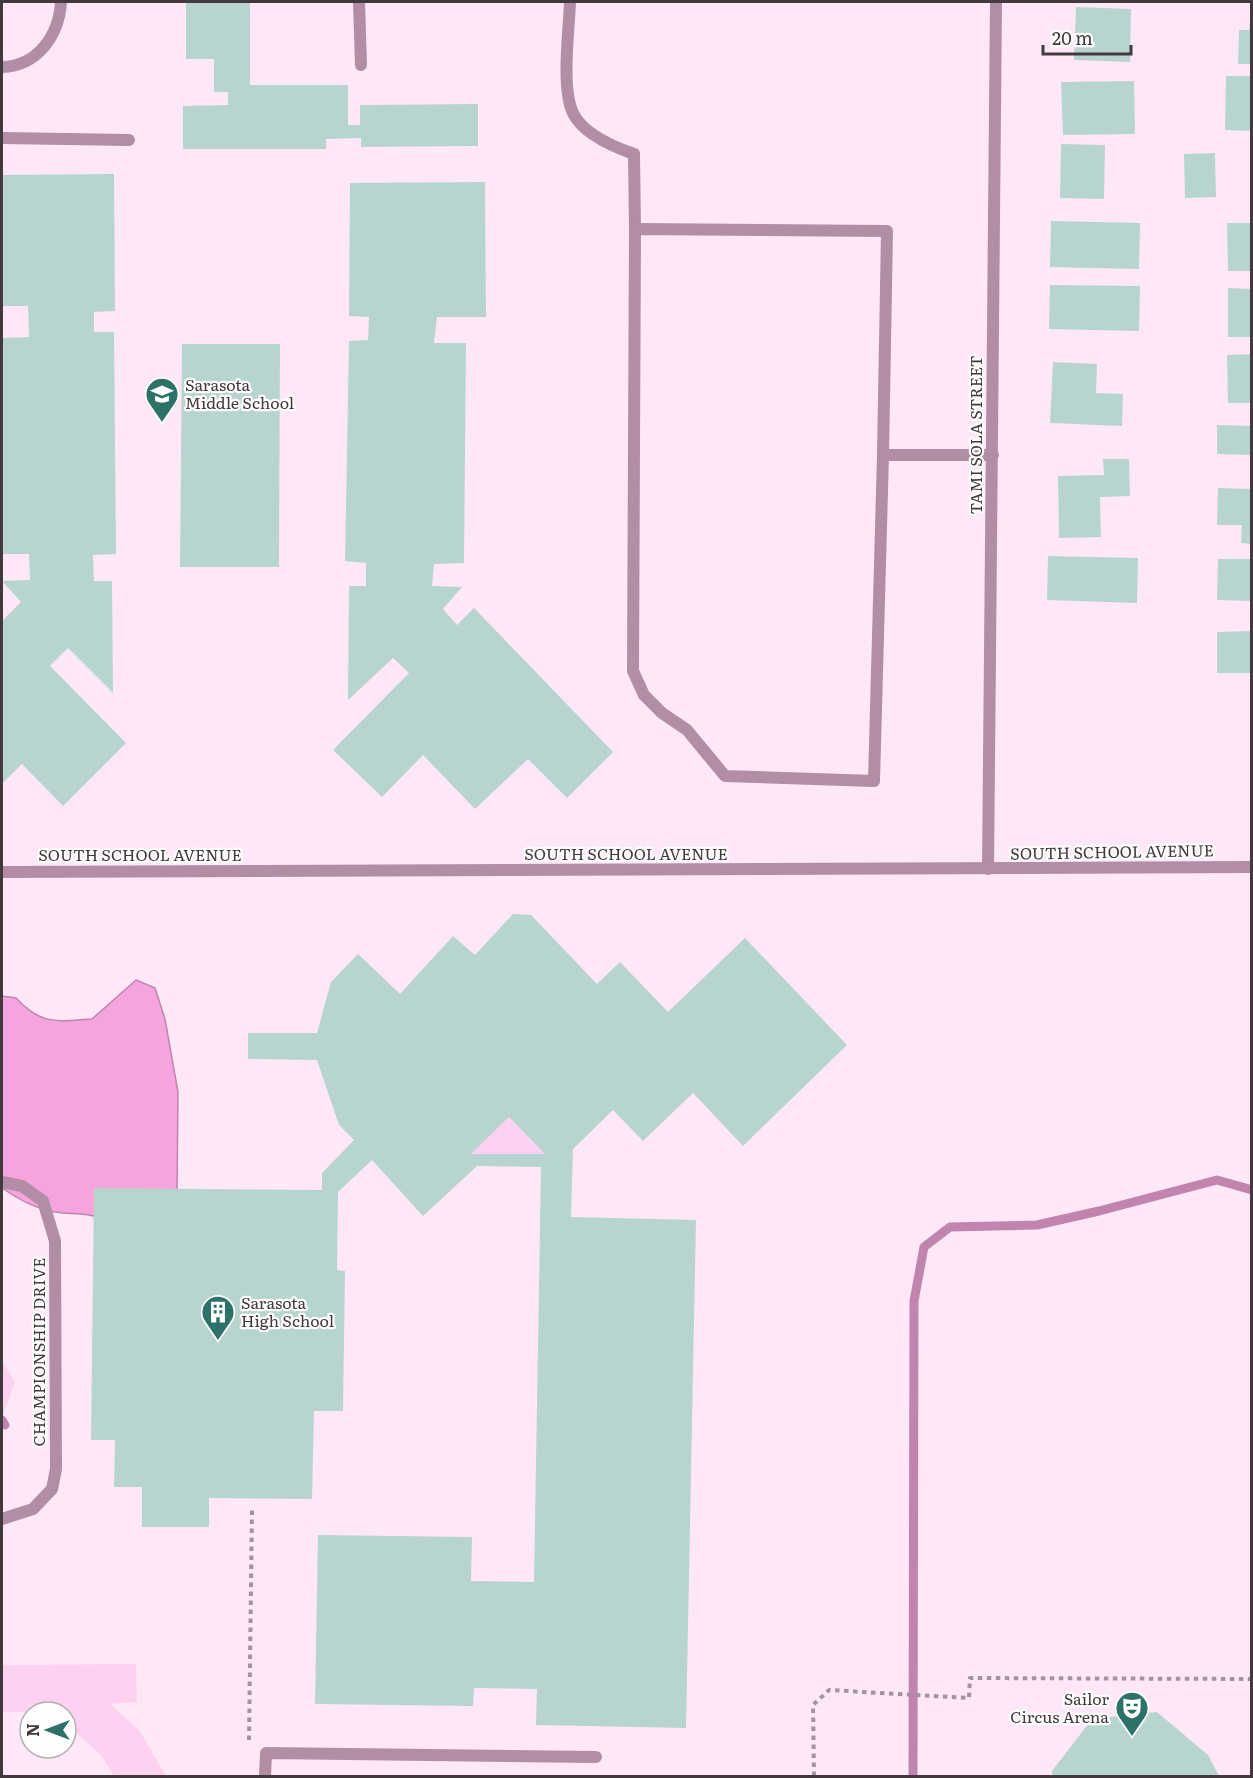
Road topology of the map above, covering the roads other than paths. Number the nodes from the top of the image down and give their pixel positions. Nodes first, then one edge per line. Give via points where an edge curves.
1 (61, 2) edge
2 (360, 2) edge
3 (570, 2) edge
4 (996, 2) edge
5 (361, 65) dead end
6 (2, 67) edge
7 (2, 138) edge
8 (129, 140) dead end
9 (635, 229) junction
10 (883, 455) junction
11 (993, 455) junction
12 (1251, 867) edge
13 (988, 869) junction
14 (2, 872) edge
15 (2, 1182) edge
16 (2, 1519) edge
17 (596, 1757) dead end
18 (265, 1776) edge

1 - 6 street via 53,36 43,49 15,67
2 - 5 street
3 - 9 street via 567,93 573,115 608,144 634,154
4 - 11 street, TAMI SOLA STREET
7 - 8 street
9 - 10 street via 887,231
9 - 10 street via 633,671 644,695 687,730 725,776 873,781
10 - 11 street
11 - 13 street, TAMI SOLA STREET
12 - 13 street, SOUTH SCHOOL AVENUE
13 - 14 street, SOUTH SCHOOL AVENUE
15 - 16 street, CHAMPIONSHIP DRIVE via 22,1186 43,1201 54,1240 57,1468 52,1489 33,1509
17 - 18 street via 266,1753

